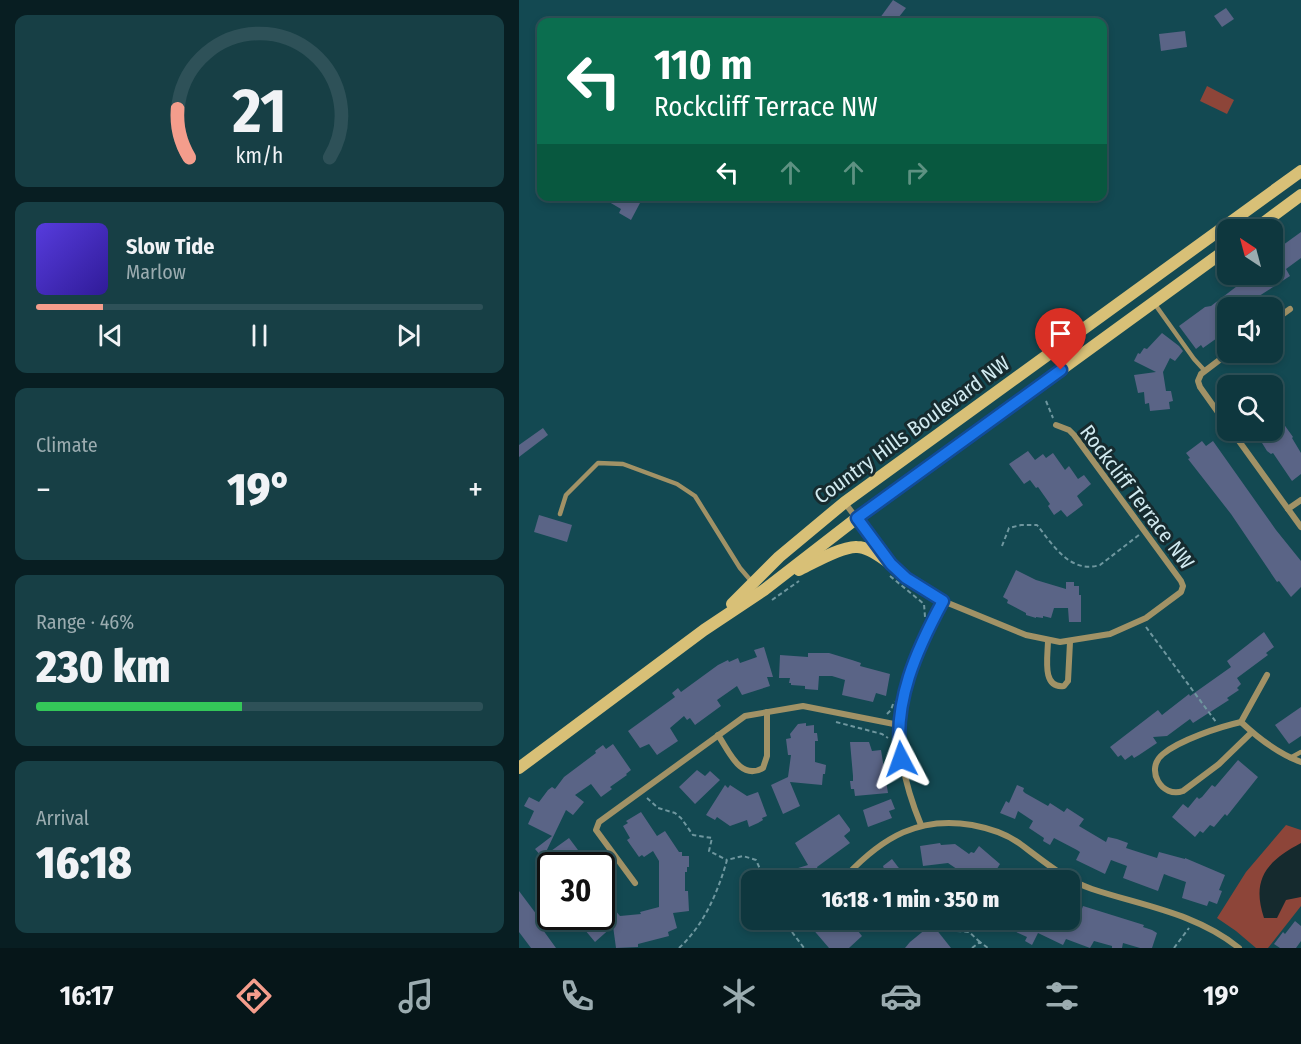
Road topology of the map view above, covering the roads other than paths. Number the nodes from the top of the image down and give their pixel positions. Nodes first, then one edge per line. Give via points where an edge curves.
1 (1301, 171) edge
2 (1301, 195) edge
3 (1269, 219) edge
4 (1217, 256) edge
5 (1154, 303) junction
6 (1290, 309) dead end
7 (1283, 314) edge
8 (1217, 362) edge
9 (1205, 371) junction
10 (1217, 411) edge
11 (1056, 426) road end
12 (1239, 441) edge
13 (1301, 500) edge
14 (845, 502) junction
15 (1288, 509) junction
16 (559, 514) dead end
17 (857, 518) junction
18 (1301, 527) edge
19 (888, 568) junction
20 (775, 582) junction
21 (759, 587) junction
22 (943, 601) junction
23 (1048, 640) junction
24 (1070, 642) junction
25 (1267, 675) dead end
26 (767, 712) junction
27 (1241, 722) junction
28 (899, 725) junction
29 (1252, 732) junction
30 (718, 735) junction
31 (1301, 752) edge
32 (1290, 758) junction
33 (1301, 762) edge
34 (519, 768) edge
35 (921, 825) junction
36 (851, 870) edge
37 (635, 884) dead end
38 (1239, 948) edge

1 - 14 main road, Country Hills Boulevard NW
2 - 3 main road
4 - 5 main road, Country Hills Boulevard NW
5 - 9 lane
5 - 17 main road, Country Hills Boulevard NW
6 - 7 street
8 - 9 street
9 - 10 street via 1198,384
11 - 24 street, Rockcliff Terrace NW via 1074,435 1183,586 1175,597 1141,620 1110,634
12 - 15 street
13 - 15 street
14 - 17 street, Rockcliff Terrace NW
14 - 21 main road, Country Hills Boulevard NW via 779,556
15 - 18 street
16 - 21 lane via 566,495 598,463 623,464 677,484 695,496 740,568
17 - 19 street, Rockcliff Terrace NW
17 - 20 main road, Country Hills Boulevard NW
19 - 20 main road via 877,554 857,547 835,552
19 - 22 street, Rockcliff Terrace NW
20 - 21 main road, Country Hills Boulevard NW
21 - 34 main road, Country Hills Boulevard NW
22 - 23 street, Rockcliff Terrace NW
22 - 28 street via 912,669
23 - 24 street, Rockcliff Terrace NW
23 - 24 street via 1048,677 1057,687 1068,681
25 - 27 street
26 - 28 street via 804,706
26 - 30 street via 745,716
26 - 30 street via 767,756 763,768 757,771 741,768
27 - 29 street
27 - 29 street via 1220,727 1163,753 1155,764 1156,778 1164,788 1183,791 1219,765
28 - 35 street via 906,784
29 - 32 street
30 - 37 street via 599,822 597,830
31 - 32 lane
32 - 33 street
35 - 36 street via 895,836
35 - 38 street via 950,822 1002,833 1089,888 1194,921 1222,934

